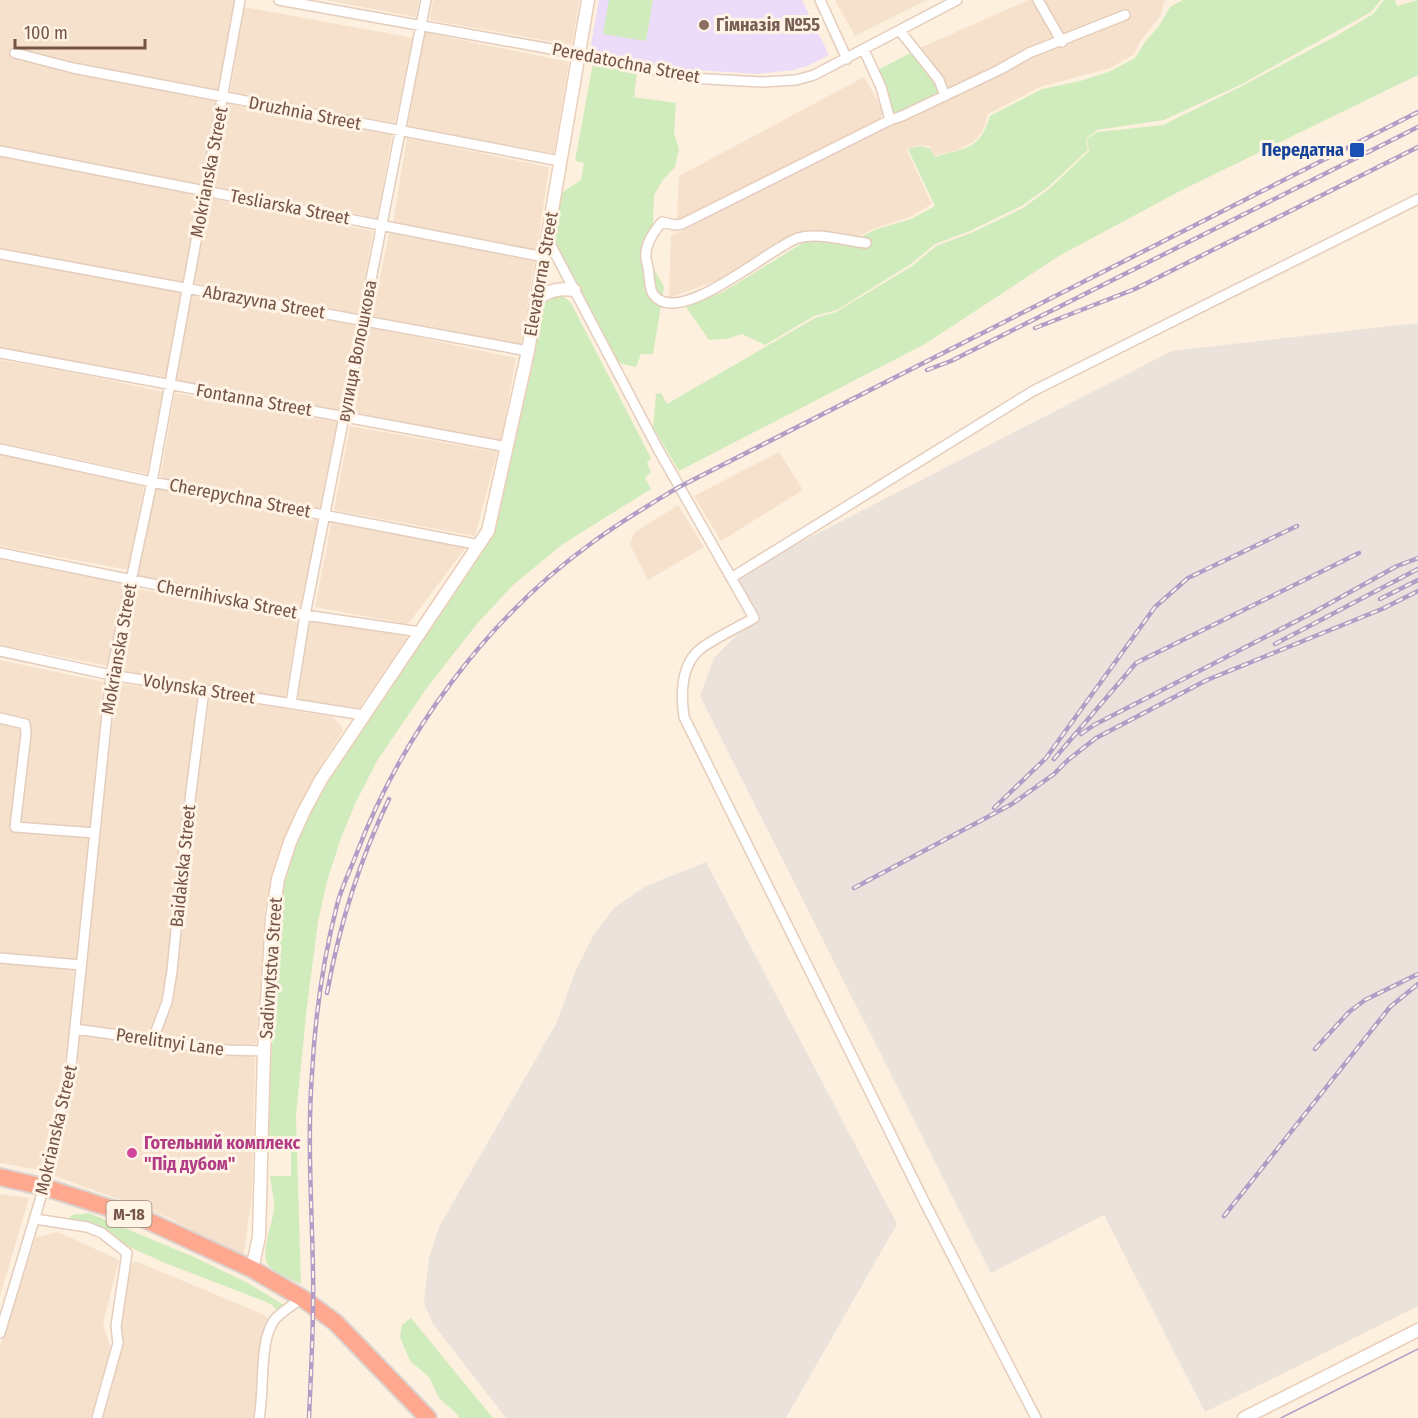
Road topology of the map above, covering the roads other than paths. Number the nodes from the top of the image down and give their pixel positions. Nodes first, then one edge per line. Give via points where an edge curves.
1 (240, 0) edge
2 (279, 0) edge
3 (426, 0) edge
4 (588, 0) edge
5 (820, 0) edge
6 (957, 0) edge
7 (1038, 0) edge
8 (1125, 15) dead end
9 (422, 26) junction
10 (900, 31) junction
11 (1062, 42) junction
12 (864, 50) junction
13 (15, 53) dead end
14 (579, 54) junction
15 (847, 59) junction
16 (945, 96) junction
17 (223, 98) junction
18 (890, 120) junction
19 (399, 131) junction
20 (0, 151) edge
21 (561, 161) junction
22 (204, 192) junction
23 (1418, 199) edge
24 (381, 224) junction
25 (547, 238) junction
26 (866, 243) dead end
27 (0, 254) edge
28 (544, 257) junction
29 (188, 288) junction
30 (574, 290) junction
31 (537, 299) junction
32 (363, 320) junction
33 (528, 351) junction
34 (0, 353) edge
35 (170, 384) junction
36 (345, 417) junction
37 (507, 447) junction
38 (0, 449) edge
39 (152, 482) junction
40 (326, 514) junction
41 (480, 545) junction
42 (0, 553) edge
43 (731, 578) junction
44 (131, 580) junction
45 (305, 615) junction
46 (420, 632) junction
47 (0, 651) edge
48 (111, 675) junction
49 (204, 690) junction
50 (291, 703) junction
51 (363, 715) junction
52 (0, 717) edge
53 (95, 833) junction
54 (0, 958) edge
55 (81, 964) junction
56 (75, 1029) junction
57 (153, 1039) junction
58 (264, 1051) junction
59 (0, 1177) edge
60 (45, 1187) junction
61 (35, 1219) junction
62 (252, 1269) junction
63 (302, 1298) junction
64 (1418, 1330) edge
65 (0, 1333) edge
66 (97, 1418) edge
67 (259, 1418) edge
68 (428, 1418) edge
69 (1036, 1418) edge
70 (1244, 1418) edge

1 - 17 street, Mokrianska Street
2 - 9 street, Peredatochna Street
3 - 9 street, вулиця Волошкова
4 - 14 street, Elevatorna Street
5 - 15 street
6 - 10 street, Peredatochna Street
7 - 11 street
8 - 11 street
9 - 14 street, Peredatochna Street
9 - 19 street, вулиця Волошкова
10 - 12 street, Peredatochna Street
10 - 16 street via 939,80
11 - 16 street via 1029,53
12 - 15 street, Peredatochna Street
12 - 18 street
13 - 17 street, Druzhnia Street
14 - 15 street, Peredatochna Street via 689,78 762,82 796,80
14 - 21 street, Elevatorna Street
16 - 18 street
17 - 19 street, Druzhnia Street
17 - 22 street, Mokrianska Street
18 - 26 street via 682,224 662,222 649,242 645,259 654,295 664,302 676,302 714,290 798,238 813,236
19 - 21 street, Druzhnia Street
19 - 24 street, вулиця Волошкова
20 - 22 street, Tesliarska Street
21 - 25 street, Elevatorna Street
22 - 24 street, Tesliarska Street
22 - 29 street, Mokrianska Street
23 - 43 street via 1033,391
24 - 28 street, Tesliarska Street
24 - 32 street, вулиця Волошкова
25 - 28 street, Elevatorna Street
25 - 30 street
27 - 29 street, Abrazyvna Street
28 - 31 street, Elevatorna Street
29 - 32 street, Abrazyvna Street
29 - 35 street, Mokrianska Street
30 - 31 street via 557,288
30 - 43 street
31 - 33 street, Elevatorna Street
32 - 33 street, Abrazyvna Street
32 - 36 street, вулиця Волошкова
33 - 37 street, Elevatorna Street
34 - 35 street, Fontanna Street
35 - 36 street, Fontanna Street
35 - 39 street, Mokrianska Street
36 - 37 street, Fontanna Street
36 - 40 street, вулиця Волошкова
37 - 41 street, Elevatorna Street via 488,531
38 - 39 street, Cherepychna Street
39 - 40 street, Cherepychna Street
39 - 44 street, Mokrianska Street
40 - 41 street, Cherepychna Street
40 - 45 street, вулиця Волошкова
41 - 46 street, Sadivnytstva Street
42 - 44 street, Chernihivska Street
43 - 69 street via 754,618 697,652 686,669 681,700 684,717
44 - 45 street, Chernihivska Street
44 - 48 street, Mokrianska Street
45 - 46 street, Chernihivska Street
45 - 50 street, вулиця Волошкова
46 - 51 street, Sadivnytstva Street
47 - 48 street, Volynska Street
48 - 49 street, Volynska Street
48 - 53 street, Mokrianska Street
49 - 50 street, Volynska Street
49 - 57 street, Baidakska Street via 172,971 167,1002
50 - 51 street, Volynska Street
51 - 58 street, Sadivnytstva Street via 304,811 278,879
52 - 53 street via 25,724 15,827
53 - 55 street, Mokrianska Street
54 - 55 street
55 - 56 street, Mokrianska Street
56 - 57 street, Perelitnyi Lane
56 - 60 street, Mokrianska Street via 70,1076
57 - 58 street, Perelitnyi Lane
58 - 62 street, Sadivnytstva Street via 259,1237
59 - 60 highway, М-18
60 - 61 street, Mokrianska Street
60 - 62 highway, М-18 via 144,1219
61 - 65 street, Mokrianska Street
61 - 66 street via 87,1227 102,1233 127,1253 116,1326 118,1343
62 - 63 highway, М-18
63 - 67 street via 275,1319 264,1347
63 - 68 highway, М-18 via 335,1322
64 - 70 street

